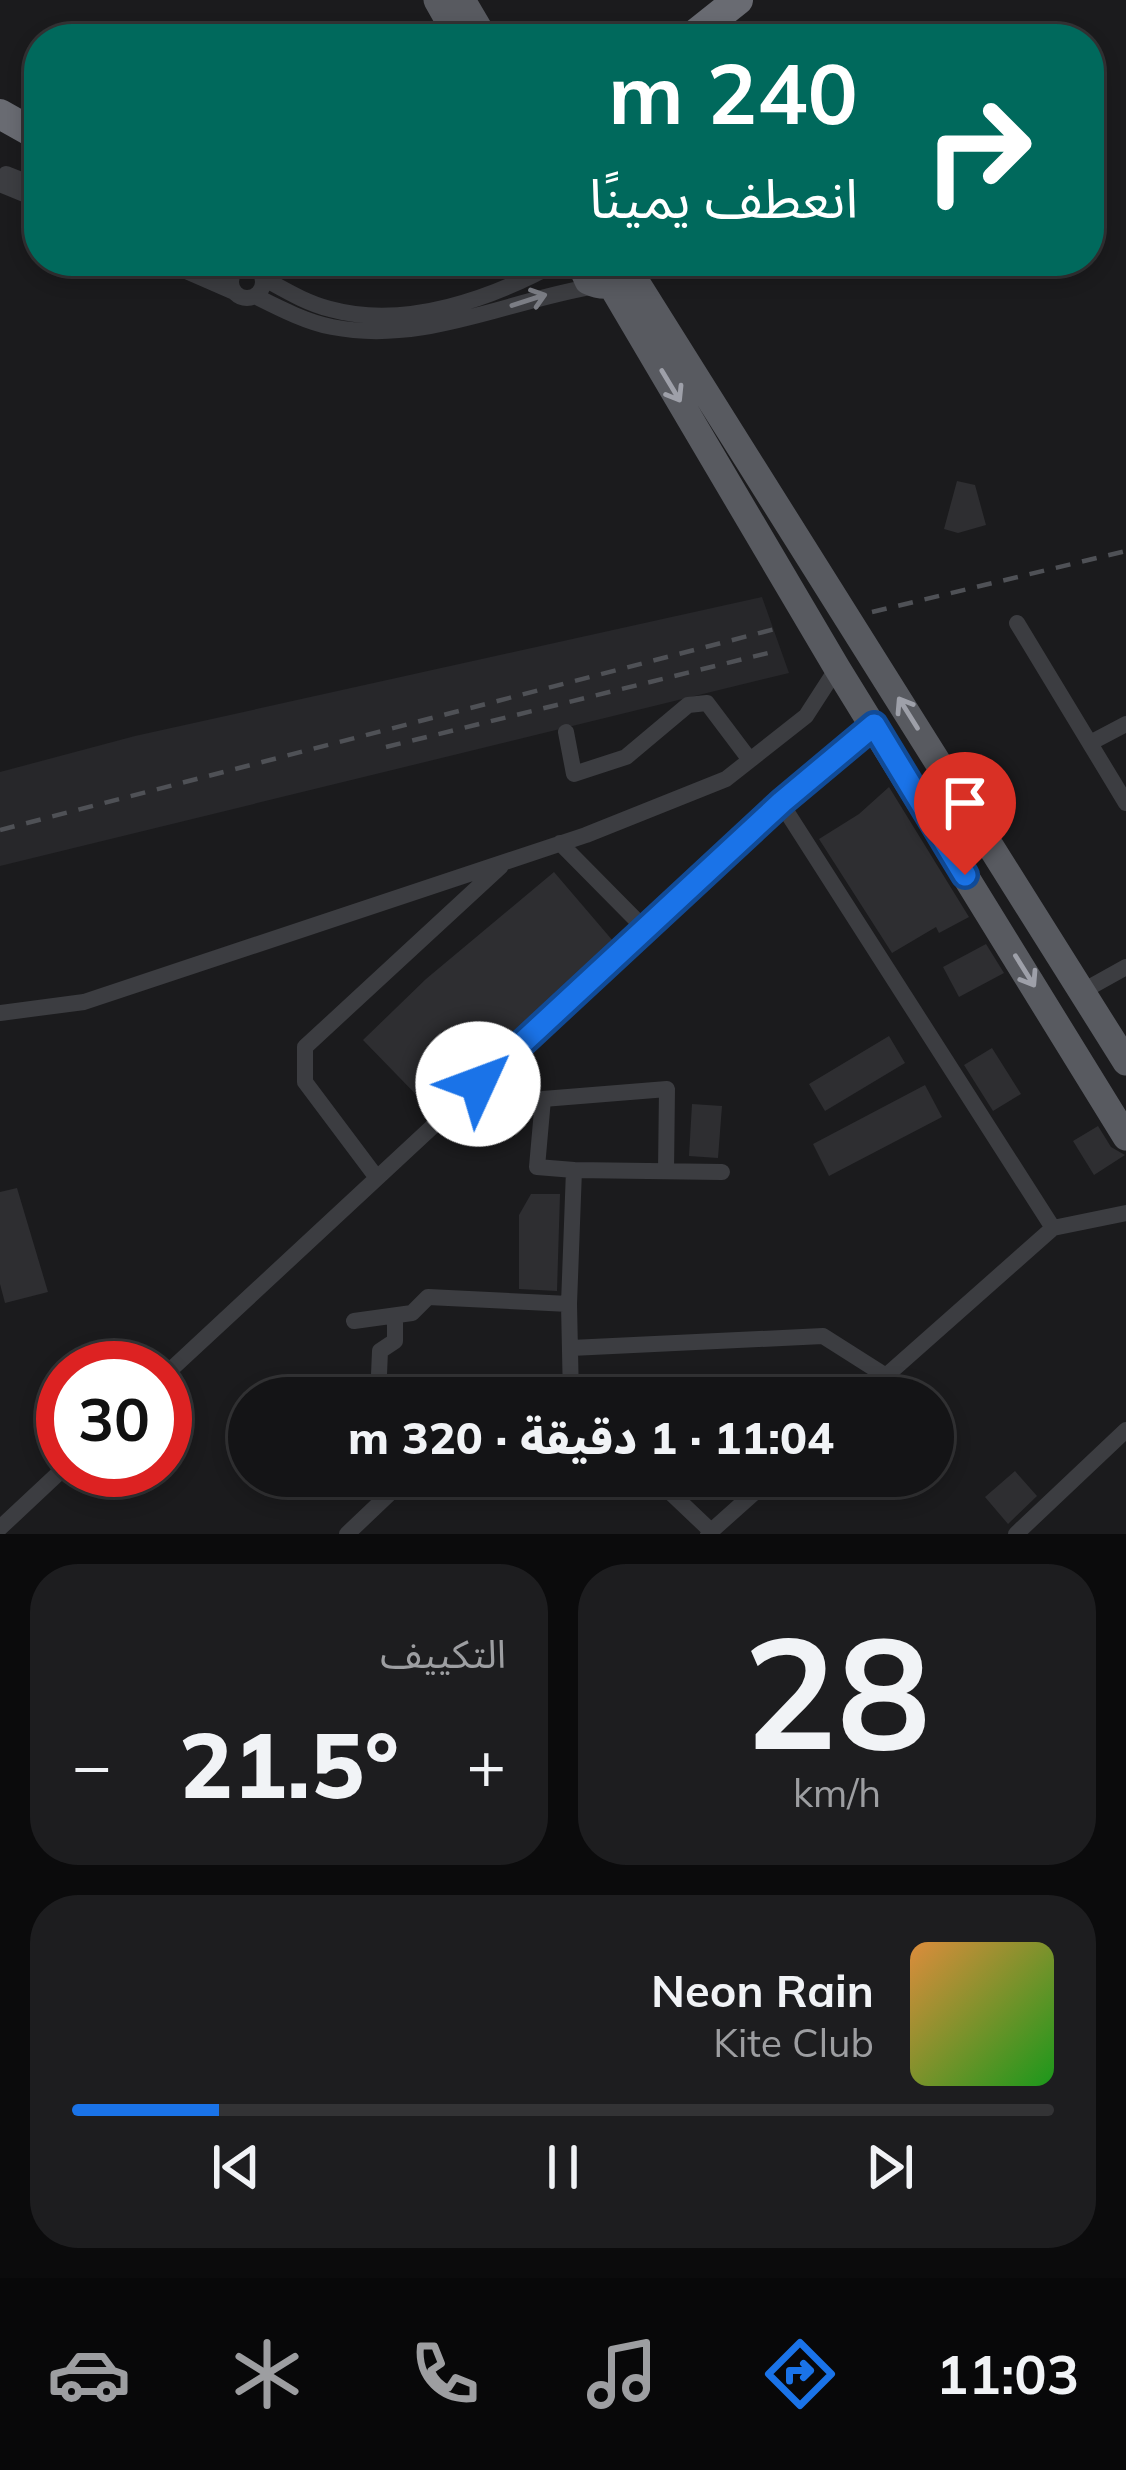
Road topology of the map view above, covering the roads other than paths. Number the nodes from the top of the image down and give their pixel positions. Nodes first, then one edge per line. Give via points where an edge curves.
1 (738, 0) edge
2 (708, 24) edge
3 (197, 276) edge
4 (232, 276) edge
5 (530, 276) edge
6 (613, 276) edge
7 (618, 276) edge
8 (618, 276) edge
9 (263, 278) joint
10 (234, 292) junction
11 (255, 296) junction
12 (1017, 623) dead end
13 (838, 668) junction
14 (1126, 724) edge
15 (874, 725) junction
16 (566, 732) dead end
17 (1090, 743) junction
18 (750, 760) junction
19 (782, 802) junction
20 (1126, 803) edge
21 (560, 843) junction
22 (506, 861) junction
23 (645, 929) junction
24 (1126, 967) edge
25 (1083, 991) junction
26 (0, 1013) edge
27 (1126, 1061) edge
28 (1126, 1137) edge
29 (574, 1169) junction
30 (666, 1171) junction
31 (722, 1172) dead end
32 (377, 1178) junction
33 (1126, 1213) edge
34 (1053, 1228) junction
35 (568, 1304) junction
36 (395, 1317) junction
37 (354, 1321) dead end
38 (572, 1348) junction
39 (192, 1350) edge
40 (886, 1376) joint
41 (379, 1377) edge
42 (571, 1377) edge
43 (1126, 1430) edge
44 (36, 1494) edge
45 (385, 1497) edge
46 (674, 1497) edge
47 (749, 1497) edge
48 (0, 1528) edge
49 (710, 1532) edge
50 (347, 1534) edge
51 (1016, 1534) edge

1 - 2 highway
3 - 10 street
4 - 10 street
5 - 9 street via 437,309 379,315 334,311
11 -> 6 street via 330,327 380,332 440,326
7 -> 13 main road
25 -> 8 main road
9 - 11 street
10 - 11 street
12 - 17 street
13 - 15 main road
13 - 18 street via 806,716
14 - 17 street
15 - 19 street
15 -> 28 main road
16 - 18 street via 574,774 626,757 688,705 707,703
17 - 20 street
18 - 21 street via 726,779
19 - 23 street
19 - 34 street
21 - 22 street
21 - 23 street
22 - 26 street via 84,1002
22 - 32 street via 305,1047 304,1082
23 - 32 street
24 - 25 street
25 - 27 main road
29 - 30 street
29 - 30 street via 537,1167 543,1099 667,1089
29 - 35 street
30 - 31 street
32 - 39 street
33 - 34 street
34 - 40 street
35 - 36 street via 428,1297
35 - 38 street
36 - 37 street
36 - 41 street via 395,1341 380,1351
38 - 40 street via 823,1336
38 - 42 street
43 - 51 street
44 - 48 street
45 - 50 street
46 - 49 street
47 - 49 street

